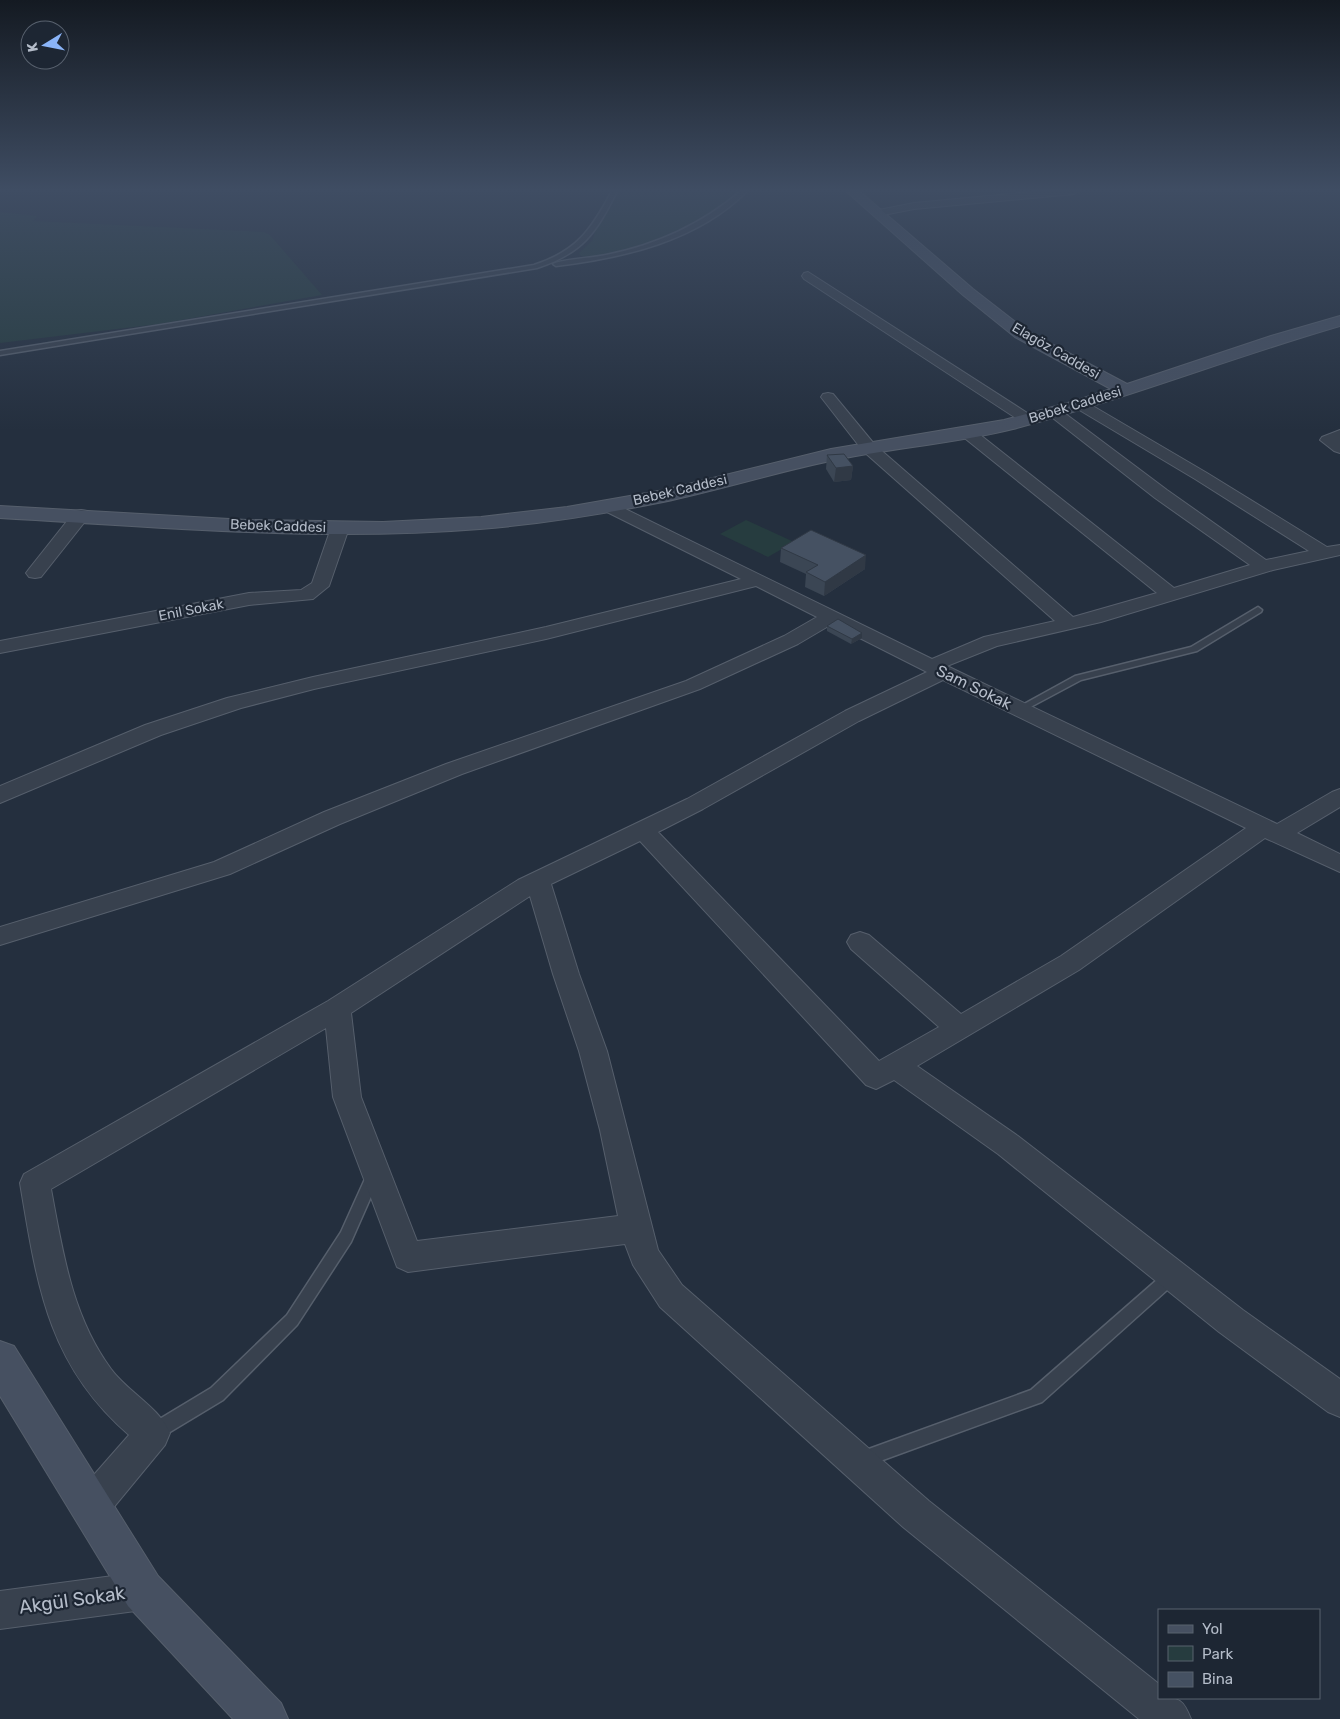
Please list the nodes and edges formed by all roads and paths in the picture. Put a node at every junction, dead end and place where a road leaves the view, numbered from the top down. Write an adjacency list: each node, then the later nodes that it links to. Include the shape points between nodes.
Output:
1 (517, 271): 5 (lane)
2 (944, 271): 8 (street, Elagöz Caddesi, via 1021,334)
3 (808, 276): 12 (street)
4 (1340, 321): 8 (street, Bebek Caddesi)
5 (112, 334): 6 (lane); 7 (lane)
6 (0, 346)
7 (0, 353)
8 (1125, 390): 10 (street, Bebek Caddesi)
9 (828, 397): 15 (street)
10 (1081, 405): 11 (street, Bebek Caddesi); 21 (street)
11 (1054, 412): 12 (street, Bebek Caddesi); 22 (street)
12 (1028, 419): 13 (street, Bebek Caddesi)
13 (968, 433): 15 (street, Bebek Caddesi); 25 (street)
14 (1340, 435): 16 (street, via 1328,440)
15 (869, 448): 17 (street, Bebek Caddesi); 28 (street)
16 (1340, 448)
17 (609, 506): 20 (street, Bebek Caddesi, via 472,524); 24 (street, Sam Sokak)
18 (0, 512): 19 (street, Bebek Caddesi)
19 (81, 515): 20 (street, Bebek Caddesi, via 195,524); 23 (street)
20 (340, 528): 29 (street, Enil Sokak, via 320,586 313,593 249,598)
21 (1332, 552): 22 (street)
22 (1264, 567): 25 (street)
23 (35, 573)
24 (759, 580): 27 (street, Sam Sokak); 32 (street, via 546,633 234,703 137,736)
25 (1171, 595): 28 (street)
26 (1258, 610): 31 (lane, via 1194,649 1078,678)
27 (832, 616): 30 (street, Sam Sokak); 38 (street, via 791,640 693,685 454,769 332,818 222,868)
28 (1070, 624): 30 (street, via 992,641 952,656)
29 (0, 647)
30 (938, 669): 31 (street, Sam Sokak); 34 (street)
31 (1020, 709): 35 (street, Sam Sokak)
32 (0, 795)
33 (1340, 797): 35 (street)
34 (643, 830): 37 (street); 42 (street, via 876,1077)
35 (1271, 831): 36 (street, Sam Sokak); 41 (street, via 1070,963)
36 (1340, 864)
37 (538, 881): 40 (street); 44 (street, via 599,1070)
38 (0, 936)
39 (860, 942): 41 (street)
40 (337, 1008): 43 (street, via 347,1097); 48 (street, via 35,1184 55,1291 66,1324 101,1383)
41 (959, 1028): 42 (street)
42 (895, 1066): 45 (street, via 1008,1145)
43 (375, 1171): 44 (street, via 408,1258); 48 (lane, via 346,1237 292,1320 217,1394)
44 (636, 1228): 49 (street, via 644,1255 672,1296)
45 (1173, 1275): 47 (street); 49 (lane, via 1036,1396)
46 (0, 1360): 50 (street)
47 (1340, 1400)
48 (153, 1433): 50 (street)
49 (857, 1461): 54 (street, via 916,1514)
50 (91, 1506): 51 (street)
51 (144, 1591): 52 (street, Akgül Sokak); 53 (street)
52 (0, 1610)
53 (265, 1719)
54 (1171, 1719)

